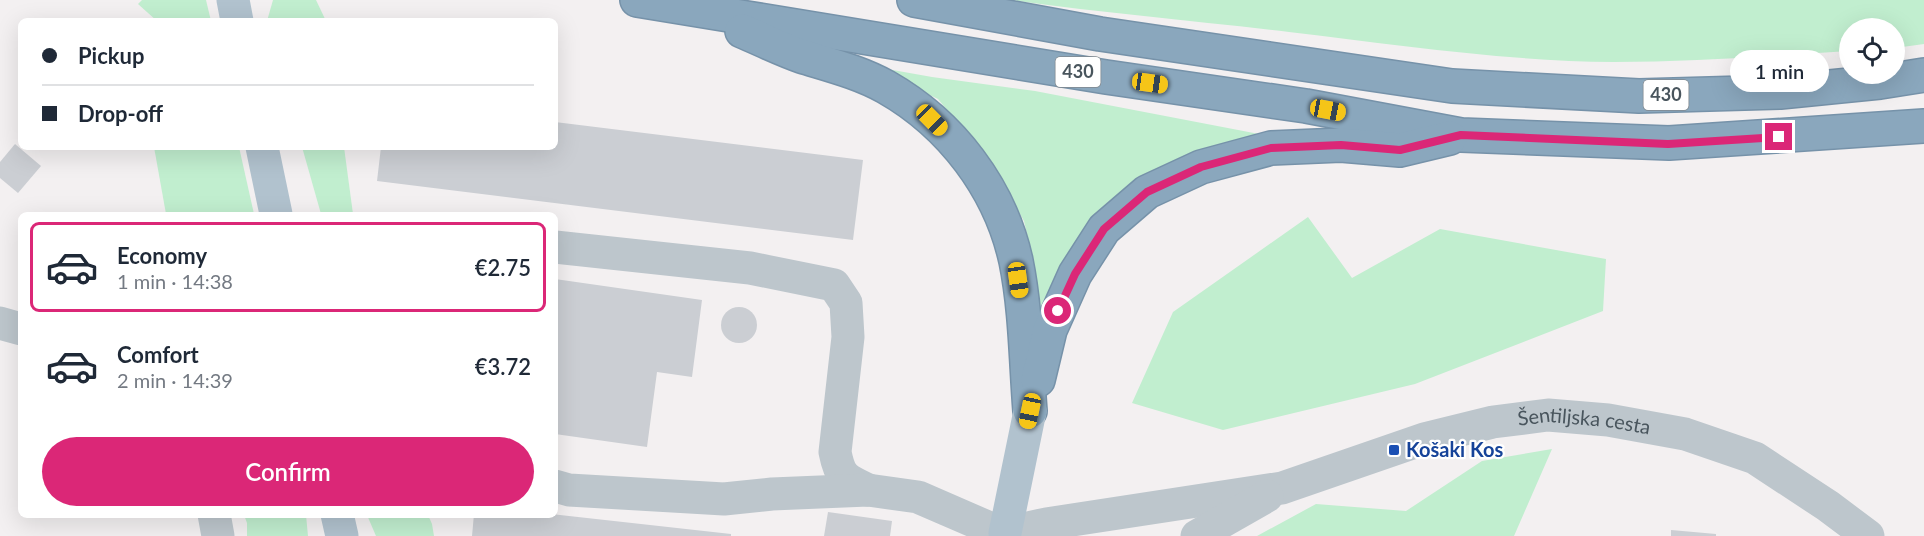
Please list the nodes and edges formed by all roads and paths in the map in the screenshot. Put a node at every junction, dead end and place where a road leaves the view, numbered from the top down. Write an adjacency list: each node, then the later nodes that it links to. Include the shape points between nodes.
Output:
1 (233, 0): 5 (main road)
2 (637, 0): 4 (highway, 430)
3 (914, 0): 10 (highway, 430, via 1100,34 1452,86 1639,96 1780,92)
4 (696, 10): 12 (highway, 430, via 1306,106); 18 (highway, via 799,55 884,86 921,108 956,143 982,177 1002,216 1016,261)
5 (236, 18)
6 (1924, 68): 7 (highway)
7 (1905, 74)
8 (1924, 75): 9 (highway, 430)
9 (1905, 78)
10 (1860, 84)
11 (1924, 126): 12 (highway, 430, via 1668,144)
12 (1461, 135): 18 (highway, via 1400,150 1341,145 1271,148 1201,167 1147,192 1104,229 1075,274 1050,330)
13 (263, 150): 14 (main road)
14 (276, 212)
15 (558, 247): 21 (street, via 750,268 834,285 846,303 848,337 835,452 838,471)
16 (0, 323): 17 (street)
17 (18, 327)
18 (1030, 411): 24 (main road)
19 (558, 487): 21 (street, via 724,499)
20 (1282, 488): 24 (street, Šentiljska cesta, via 1046,524); 27 (street, Šentiljska cesta); 28 (street, Šentiljska cesta, via 1424,439 1493,422 1548,415 1608,420 1686,434 1755,458)
21 (868, 490): 24 (street, via 918,497)
22 (215, 518): 25 (street)
23 (338, 518): 26 (main road)
24 (1005, 535)
25 (218, 536)
26 (342, 536)
27 (1197, 536)
28 (1868, 536)

